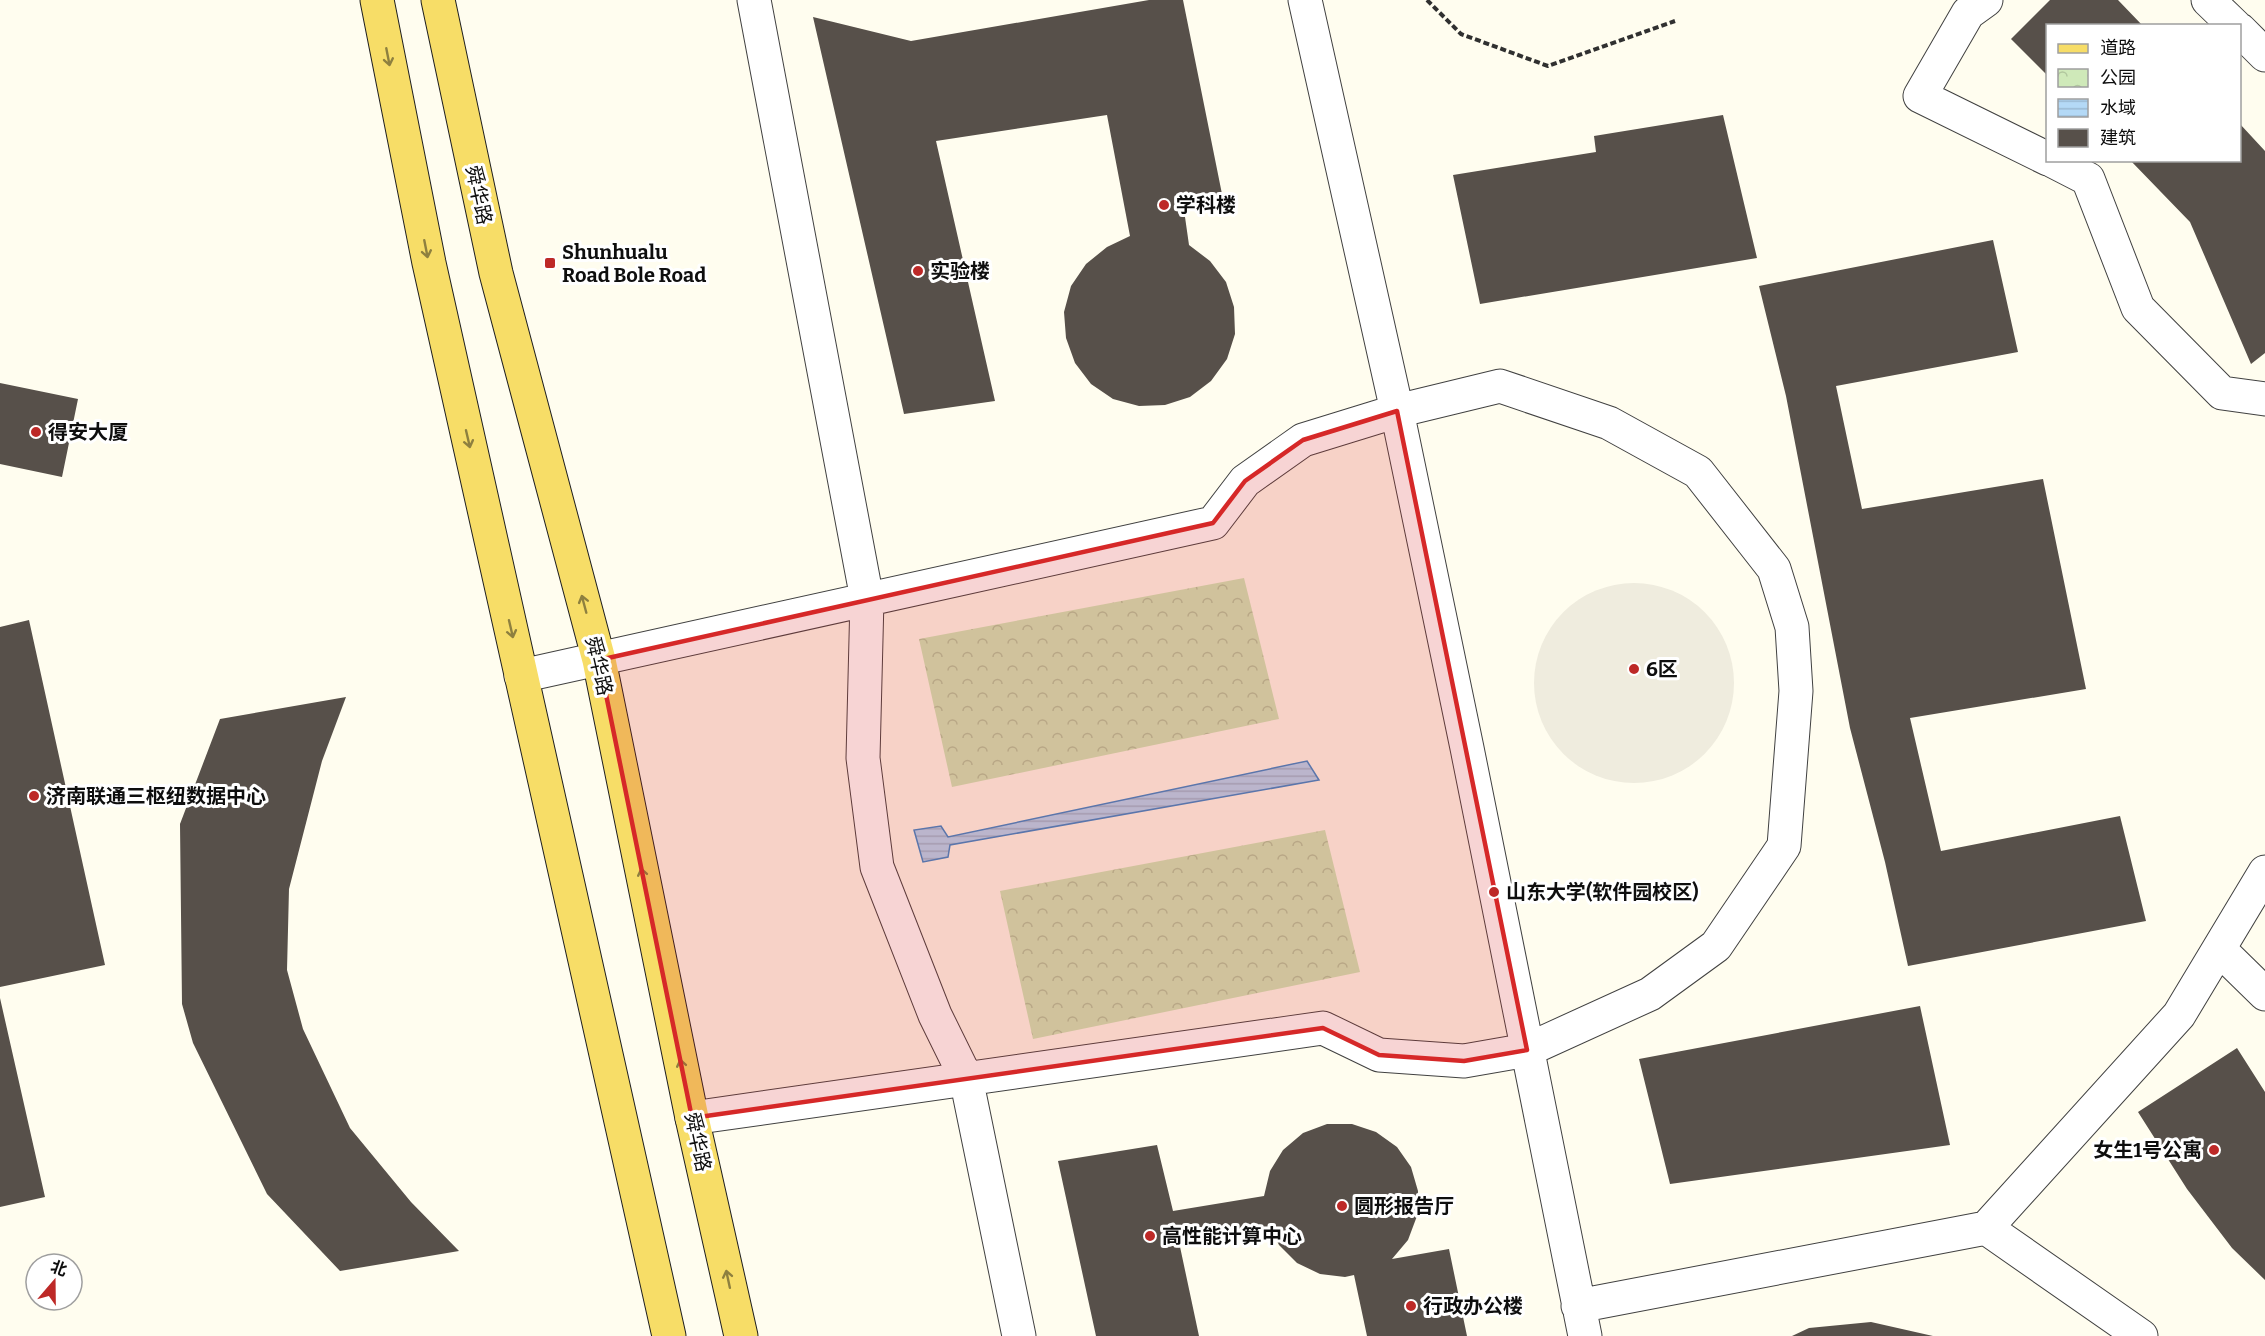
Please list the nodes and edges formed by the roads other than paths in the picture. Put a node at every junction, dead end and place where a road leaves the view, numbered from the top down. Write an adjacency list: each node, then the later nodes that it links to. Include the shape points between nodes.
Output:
1 (377, 0): 16 (main road, one-way to 16, via 429,262)
2 (438, 0): 15 (main road, 舜华路, one-way to 2, via 496,273)
3 (754, 0): 14 (street)
4 (1305, 0): 13 (street)
5 (1986, 0): 10 (street, via 1968,13 1920,96)
6 (2208, 0): 7 (street)
7 (2233, 24)
8 (2241, 31): 9 (street)
9 (2265, 55)
10 (2046, 159)
11 (2053, 162): 12 (street, via 2088,178 2138,308 2222,393)
12 (2265, 399)
13 (1397, 411): 14 (street, via 1303,441 1245,481 1213,523); 20 (street); 20 (street, via 1500,386 1609,423 1698,472 1774,569 1792,627 1796,691 1784,846 1716,946 1650,994)
14 (867, 599): 15 (street); 21 (street, via 863,759 878,867 935,1015)
15 (599, 660): 16 (street); 22 (main road, 舜华路, one-way to 15)
16 (521, 676): 25 (main road)
17 (2265, 872): 18 (street)
18 (2219, 949): 19 (street); 23 (street, via 2179,1015)
19 (2265, 994)
20 (1527, 1050): 21 (street, via 1464,1061 1379,1055 1323,1028); 24 (street)
21 (966, 1078): 22 (street); 27 (street)
22 (692, 1118): 26 (main road, 舜华路, one-way to 22)
23 (1986, 1228): 24 (street); 28 (street)
24 (1581, 1321)
25 (669, 1336)
26 (741, 1336)
27 (1019, 1336)
28 (2141, 1336)

